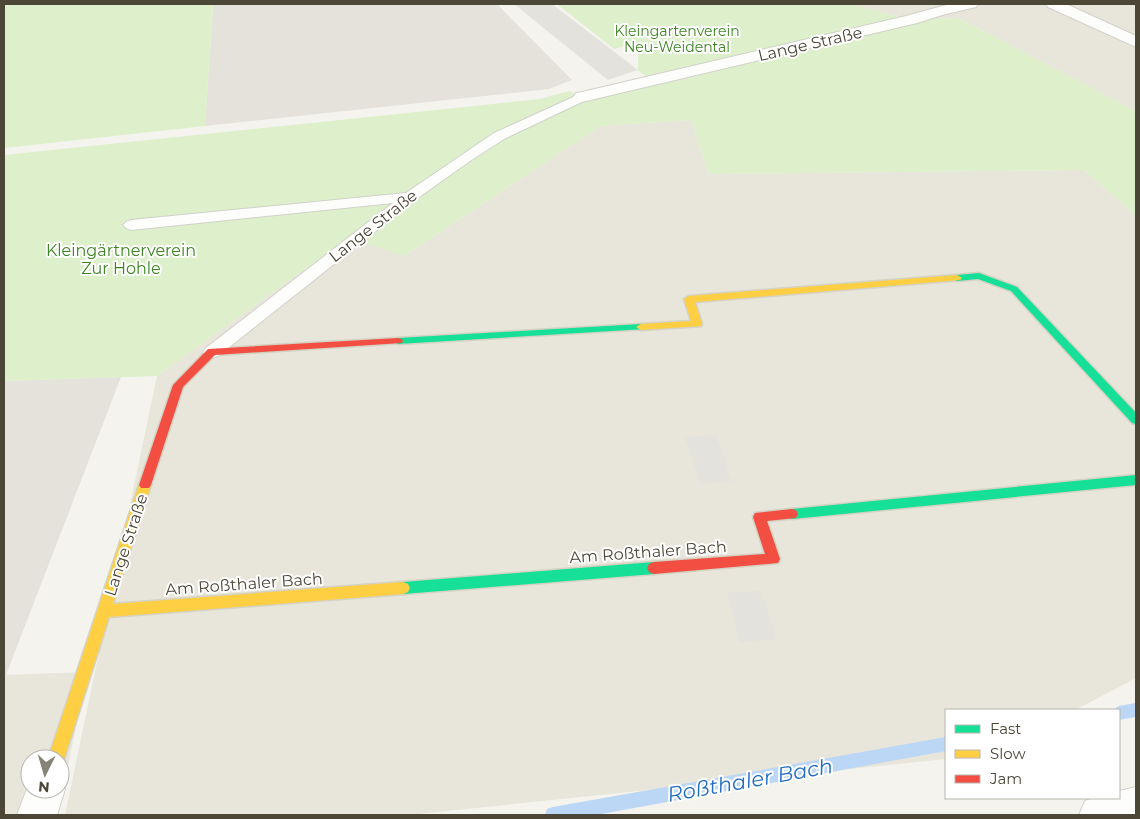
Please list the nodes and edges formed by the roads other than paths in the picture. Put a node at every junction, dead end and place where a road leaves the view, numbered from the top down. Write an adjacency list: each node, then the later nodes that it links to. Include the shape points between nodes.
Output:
1 (970, 4): 4 (street, Lange Straße)
2 (1054, 4): 3 (street)
3 (1136, 42)
4 (582, 97): 5 (lane, Lange Straße, via 500,136)
5 (410, 197): 6 (lane); 7 (lane, Lange Straße)
6 (131, 225)
7 (212, 352): 8 (street, via 697,324 689,299 979,276 1014,289); 10 (street, Lange Straße, via 178,385)
8 (1136, 420)
9 (1136, 480): 10 (street, Am Roßthaler Bach, via 759,517 773,559)
10 (105, 611): 11 (street, Lange Straße)
11 (59, 749)
12 (43, 799): 14 (street)
13 (1136, 806): 15 (street)
14 (37, 815)
15 (1099, 815)

